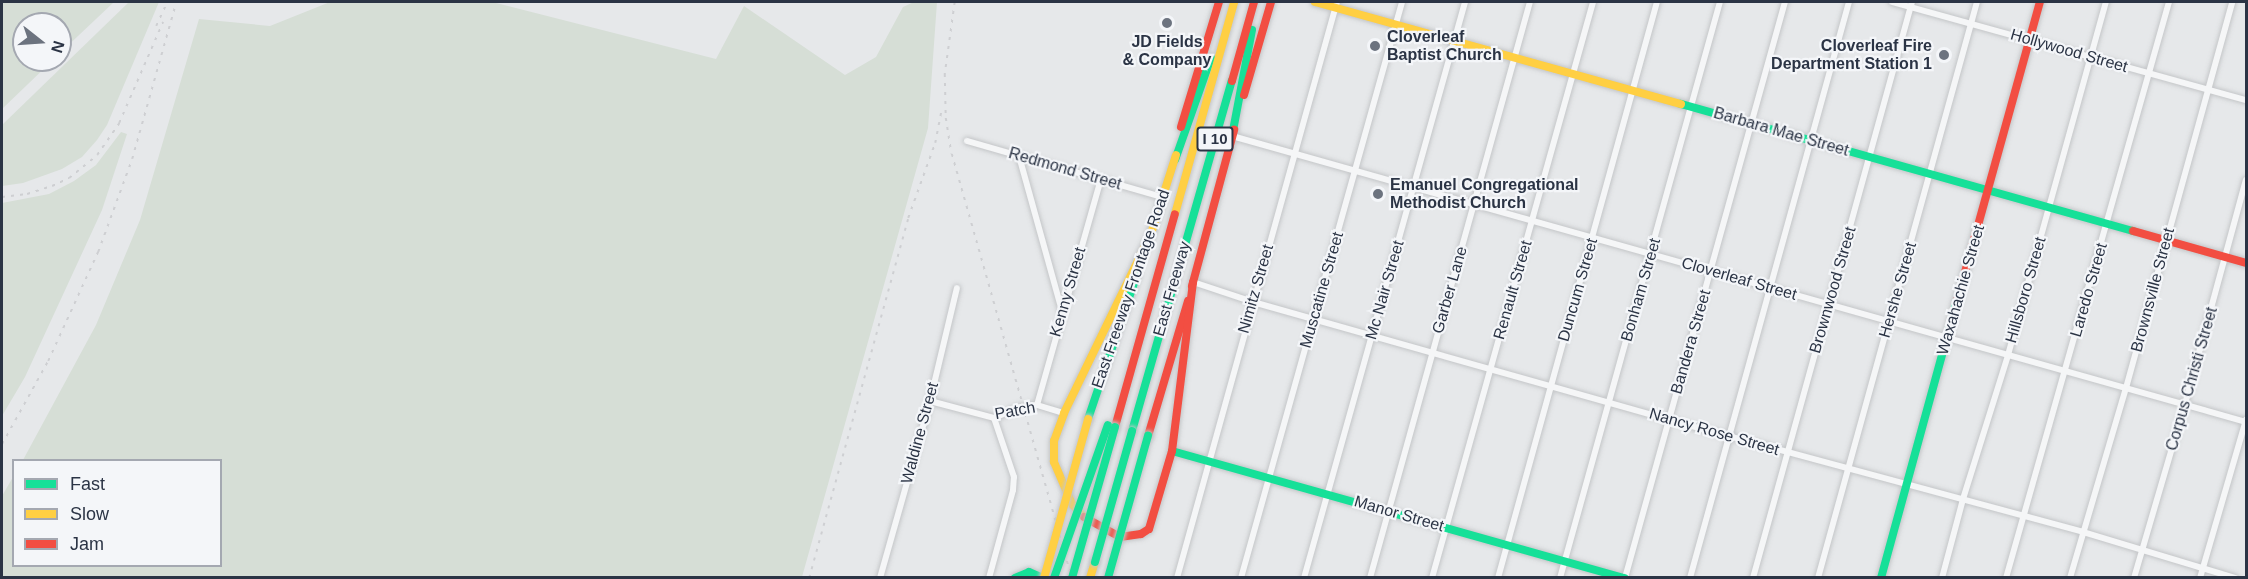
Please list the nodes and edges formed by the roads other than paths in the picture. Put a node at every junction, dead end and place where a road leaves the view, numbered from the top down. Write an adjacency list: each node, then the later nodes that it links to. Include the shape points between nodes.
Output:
1 (1219, 2): 41 (main road, East Freeway Frontage Road)
2 (1233, 2): 41 (main road); 84 (main road, East Freeway / I 10)
3 (1256, 2): 35 (main road); 109 (main road, East Freeway / I 10, bridge)
4 (1271, 2): 35 (main road)
5 (1315, 2): 20 (main road, Barbara Mae Street)
6 (1402, 2): 23 (street, Muscatine Street)
7 (1465, 2): 24 (street, Mc Nair Street)
8 (1530, 2): 27 (street, Garber Lane)
9 (1593, 2): 29 (street, Renault Street)
10 (1657, 2): 31 (street, Duncum Street)
11 (1720, 2): 33 (street, Bonham Street)
12 (1785, 2): 34 (street, Bandera Street)
13 (1849, 2): 37 (street)
14 (1893, 2): 21 (street, Hollywood Street)
15 (1977, 2): 22 (street, Hershe Street)
16 (2040, 2): 25 (main road, Waxahachie Street)
17 (2106, 2): 26 (street, Hillsboro Street)
18 (2169, 2): 28 (street, Laredo Street)
19 (2232, 2): 30 (street, Brownsville Street)
20 (1336, 4): 23 (main road, Barbara Mae Street); 38 (street, Nimitz Street)
21 (1911, 4): 22 (street, Hollywood Street); 40 (street, Brownwood Street)
22 (1970, 23): 25 (street, Hollywood Street); 43 (street, Hershe Street)
23 (1396, 24): 24 (main road, Barbara Mae Street); 42 (street, Muscatine Street)
24 (1454, 40): 27 (main road, Barbara Mae Street); 46 (street, Mc Nair Street)
25 (2029, 40): 26 (street, Hollywood Street); 47 (main road, Waxahachie Street)
26 (2089, 57): 28 (street, Hollywood Street); 50 (street, Hillsboro Street)
27 (1515, 58): 29 (main road, Barbara Mae Street); 49 (street, Garber Lane)
28 (2148, 73): 30 (street, Hollywood Street); 52 (street, Laredo Street)
29 (1574, 74): 31 (main road, Barbara Mae Street); 51 (street, Renault Street)
30 (2207, 90): 32 (street, Hollywood Street); 55 (street, Brownsville Street)
31 (1633, 91): 33 (main road, Barbara Mae Street); 54 (street, Duncum Street)
32 (2247, 100)
33 (1692, 107): 34 (main road, Barbara Mae Street); 56 (street, Bonham Street)
34 (1752, 124): 37 (main road, Barbara Mae Street); 59 (street, Bandera Street)
35 (1232, 136): 38 (street, Cloverleaf Street); 60 (main road)
36 (967, 141): 39 (street, Redmond Street)
37 (1812, 141): 40 (main road, Barbara Mae Street); 62 (street)
38 (1294, 154): 42 (street, Cloverleaf Street); 63 (street, Nimitz Street)
39 (1019, 156): 44 (street, Redmond Street); 65 (street)
40 (1870, 157): 43 (main road, Barbara Mae Street); 64 (street, Brownwood Street)
41 (1175, 160): 48 (main road, East Freeway Frontage Road)
42 (1355, 171): 46 (street, Cloverleaf Street); 66 (street, Muscatine Street)
43 (1930, 174): 47 (main road, Barbara Mae Street); 67 (street, Hershe Street)
44 (1101, 179): 48 (street, Redmond Street); 65 (street, Kenny Street)
45 (2247, 180): 57 (street, Corpus Christi Street)
46 (1413, 187): 49 (street, Cloverleaf Street); 68 (street, Mc Nair Street)
47 (1989, 190): 50 (main road, Barbara Mae Street); 69 (main road, Waxahachie Street)
48 (1162, 197): 53 (main road, East Freeway Frontage Road)
49 (1474, 204): 51 (street, Cloverleaf Street); 70 (street, Garber Lane)
50 (2049, 207): 52 (main road, Barbara Mae Street); 71 (street, Hillsboro Street)
51 (1532, 221): 54 (street, Cloverleaf Street); 72 (street, Renault Street)
52 (2108, 224): 55 (main road, Barbara Mae Street); 73 (street, Laredo Street)
53 (1150, 236): 80 (main road); 106 (main road, East Freeway Frontage Road, bridge, via 1102,369)
54 (1592, 238): 56 (street, Cloverleaf Street); 74 (street, Duncum Street)
55 (2167, 240): 57 (main road, Barbara Mae Street); 75 (street, Brownsville Street)
56 (1651, 254): 59 (street, Cloverleaf Street); 77 (street, Bonham Street)
57 (2226, 257): 58 (main road, Barbara Mae Street); 78 (street, Corpus Christi Street)
58 (2247, 263)
59 (1711, 271): 62 (street, Cloverleaf Street); 82 (street, Bandera Street)
60 (1193, 282): 63 (street, Nancy Rose Street); 86 (main road); 110 (main road, bridge)
61 (957, 288): 76 (street, Waldine Street)
62 (1770, 288): 64 (street, Cloverleaf Street); 85 (street)
63 (1253, 302): 66 (street, Nancy Rose Street); 88 (street, Nimitz Street)
64 (1829, 305): 67 (street, Cloverleaf Street); 87 (street, Brownwood Street)
65 (1062, 311): 79 (street, Kenny Street)
66 (1313, 320): 68 (street, Nancy Rose Street); 90 (street, Muscatine Street)
67 (1889, 321): 69 (street, Cloverleaf Street); 89 (street, Hershe Street)
68 (1372, 335): 70 (street, Nancy Rose Street); 92 (street, Mc Nair Street)
69 (1948, 338): 71 (street, Cloverleaf Street); 91 (main road, Waxahachie Street)
70 (1433, 352): 72 (street, Nancy Rose Street); 94 (street, Garber Lane)
71 (2008, 355): 73 (street, Cloverleaf Street); 93 (street, Hillsboro Street)
72 (1491, 368): 74 (street, Nancy Rose Street); 96 (street, Renault Street)
73 (2065, 371): 75 (street, Cloverleaf Street); 95 (street, Laredo Street)
74 (1551, 385): 77 (street, Nancy Rose Street); 98 (street, Duncum Street)
75 (2126, 388): 78 (street, Cloverleaf Street); 97 (street, Brownsville Street)
76 (930, 401): 81 (street, Patch); 103 (street, Waldine Street)
77 (1609, 402): 82 (street, Nancy Rose Street); 100 (street, Bonham Street)
78 (2185, 404): 83 (street, Cloverleaf Street); 99 (street, Corpus Christi Street)
79 (1037, 405): 80 (street, Patch); 81 (street, Patch)
80 (1064, 413): 86 (main road, via 1053,451 1062,484 1080,514 1120,537 1149,529)
81 (994, 418): 104 (street, via 1014,477)
82 (1669, 420): 85 (street, Nancy Rose Street); 102 (street, Bandera Street)
83 (2246, 421): 101 (street)
84 (1112, 426): 107 (main road, bridge); 108 (main road, East Freeway / I 10, bridge)
85 (1730, 435): 87 (street, Nancy Rose Street); 118 (street)
86 (1173, 451): 88 (main road, Manor Street)
87 (1788, 452): 89 (street, Nancy Rose Street); 119 (street, Brownwood Street)
88 (1208, 461): 90 (main road, Manor Street); 111 (street, Nimitz Street)
89 (1848, 468): 91 (street, Nancy Rose Street); 120 (street, Hershe Street)
90 (1269, 478): 92 (main road, Manor Street); 112 (street, Muscatine Street)
91 (1907, 486): 93 (street, Nancy Rose Street); 121 (main road, Waxahachie Street)
92 (1328, 494): 94 (main road, Manor Street); 113 (street, Mc Nair Street)
93 (1963, 500): 95 (street, Nancy Rose Street); 122 (street, Hillsboro Street)
94 (1388, 511): 96 (main road, Manor Street); 114 (street, Garber Lane)
95 (2022, 516): 97 (street, Nancy Rose Street); 123 (street, Laredo Street)
96 (1446, 527): 98 (main road, Manor Street); 115 (street, Renault Street)
97 (2083, 532): 99 (street, Nancy Rose Street); 124 (street, Brownsville Street)
98 (1507, 544): 100 (main road, Manor Street); 116 (street, Duncum Street)
99 (2141, 551): 101 (street, Nancy Rose Street); 125 (street, Corpus Christi Street)
100 (1565, 561): 102 (main road, Manor Street); 117 (street, Bonham Street)
101 (2203, 567): 126 (street); 127 (street, Nancy Rose Street)
102 (1625, 577)
103 (880, 578)
104 (989, 578)
105 (1015, 578): 106 (main road, via 1029,572)
106 (1044, 578)
107 (1053, 578)
108 (1072, 578)
109 (1091, 578)
110 (1108, 578)
111 (1176, 578)
112 (1241, 578)
113 (1304, 578)
114 (1370, 578)
115 (1432, 578)
116 (1497, 578)
117 (1560, 578)
118 (1690, 578)
119 (1753, 578)
120 (1818, 578)
121 (1881, 578)
122 (1942, 578)
123 (2006, 578)
124 (2070, 578)
125 (2134, 578)
126 (2200, 578)
127 (2235, 578)

